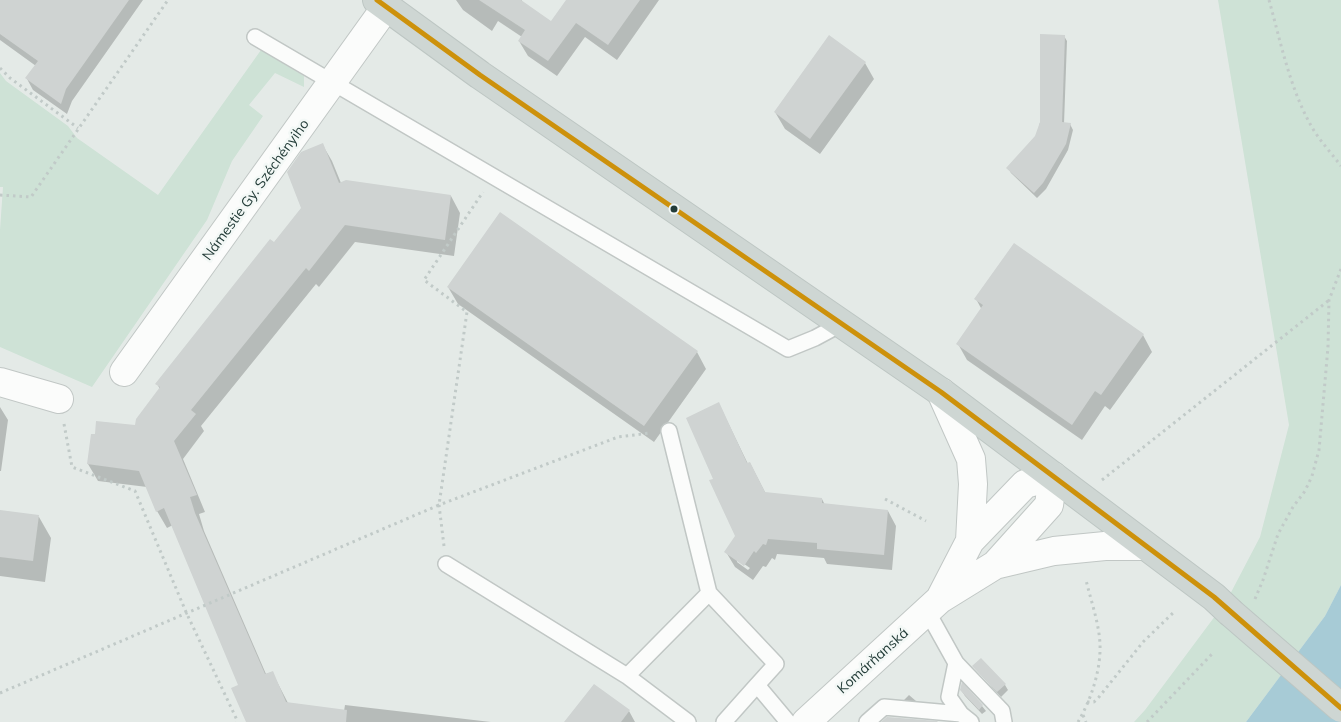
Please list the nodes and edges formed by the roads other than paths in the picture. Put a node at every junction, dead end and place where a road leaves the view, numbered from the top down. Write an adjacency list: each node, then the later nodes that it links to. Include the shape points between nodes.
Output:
1 (381, 3): 3 (street, Námestie Gy. Széchényiho); 4 (main road)
2 (255, 37): 3 (lane)
3 (332, 83): 4 (lane, via 788,348); 5 (street, Námestie Gy. Széchényiho)
4 (841, 324): 7 (main road)
5 (124, 372)
6 (0, 382): 8 (street)
7 (941, 392): 10 (main road); 11 (street, via 971,459)
8 (59, 399)
9 (669, 431): 15 (lane)
10 (1053, 476): 11 (street, via 1025,484); 12 (main road); 14 (street, via 1048,505)
11 (970, 541): 16 (street)
12 (1145, 546): 14 (street, via 1054,551); 20 (main road, bridge, via 1214,597)
13 (446, 564): 18 (lane)
14 (995, 565): 16 (street)
15 (709, 593): 18 (lane); 19 (lane, via 776,664)
16 (934, 605): 17 (lane); 25 (street, Komárňanská)
17 (956, 663): 21 (lane, via 949,697); 27 (lane, via 1002,711)
18 (627, 676): 22 (lane)
19 (757, 686): 23 (lane); 24 (lane)
20 (1341, 708)
21 (961, 719): 26 (lane, via 884,707)
22 (688, 722)
23 (724, 722)
24 (788, 722)
25 (806, 722)
26 (867, 722)
27 (1004, 722)

